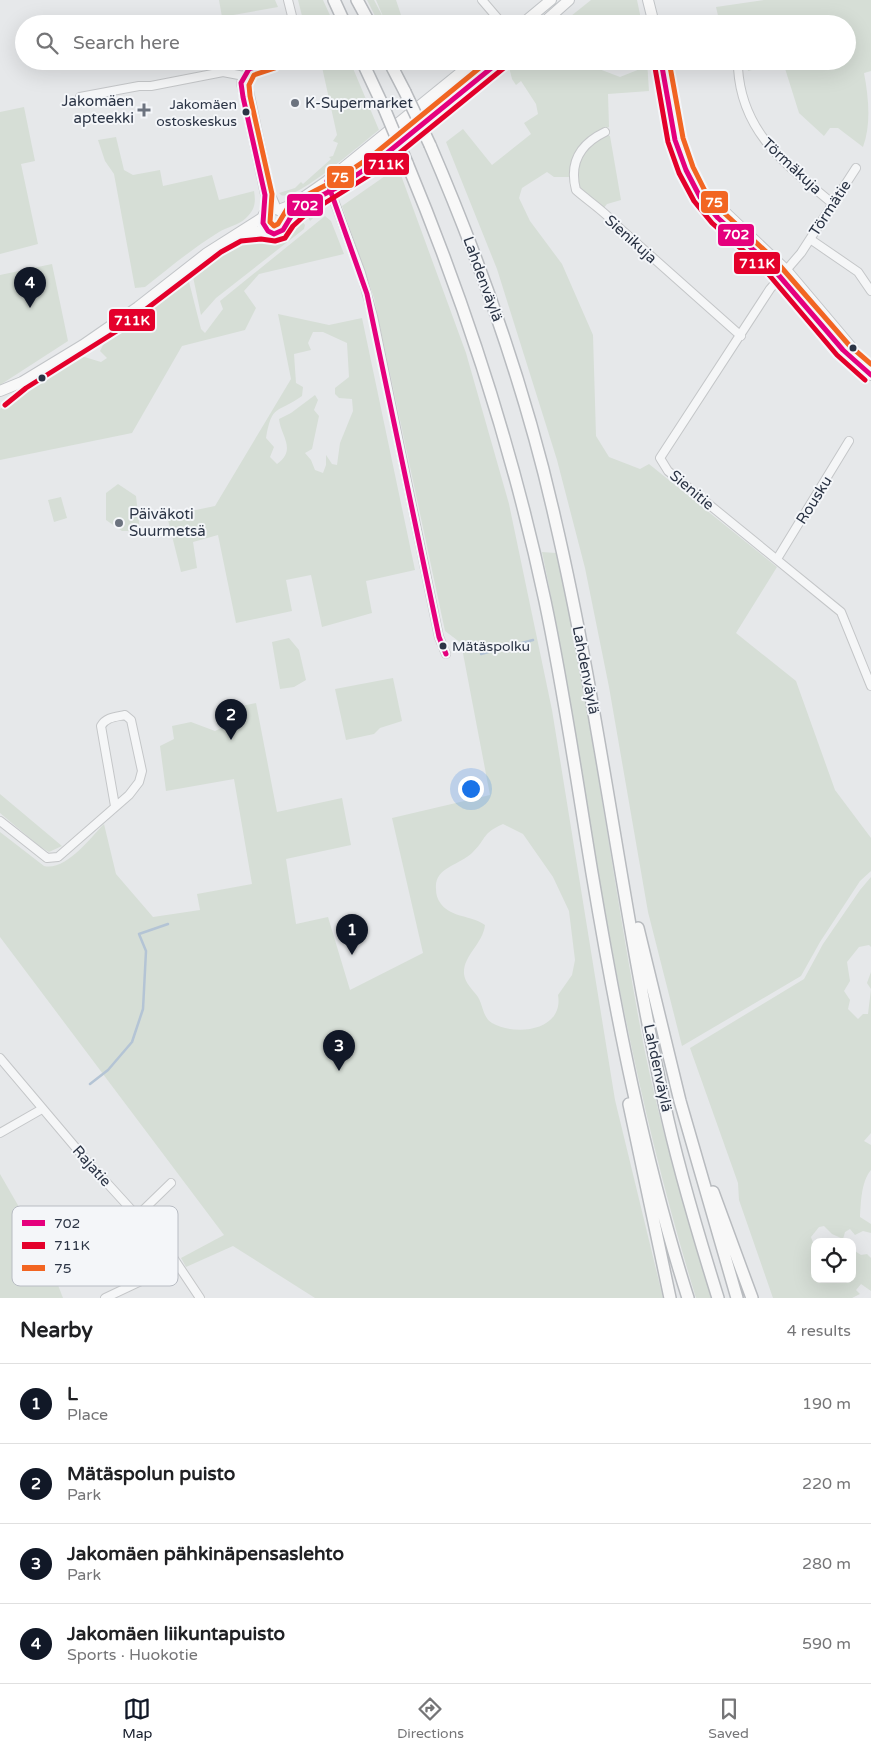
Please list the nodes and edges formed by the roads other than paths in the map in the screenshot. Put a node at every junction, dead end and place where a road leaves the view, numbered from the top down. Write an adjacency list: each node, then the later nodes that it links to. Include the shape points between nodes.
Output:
1 (288, 0): 9 (street)
2 (334, 0): 10 (highway)
3 (357, 0): 11 (highway)
4 (482, 0): 12 (street)
5 (551, 0): 13 (main road)
6 (569, 0): 14 (main road)
7 (648, 0): 15 (main road)
8 (655, 0): 16 (main road)
9 (292, 15)
10 (341, 15)
11 (365, 15)
12 (495, 15)
13 (533, 15)
14 (552, 15)
15 (652, 15)
16 (659, 15)
17 (250, 70): 24 (street)
18 (366, 70): 50 (highway, Lahdenväylä, bridge, via 435,231 508,445 562,688)
19 (394, 70): 49 (highway, Lahdenväylä, bridge, via 463,223 534,437 555,517 589,680)
20 (464, 70): 28 (main road)
21 (489, 70): 28 (main road, via 376,162)
22 (662, 70): 36 (main road, via 669,122 694,186 707,206)
23 (738, 70): 29 (street, Törmäkuja, via 748,114 762,139)
24 (244, 76): 25 (street, via 223,72); 30 (street, via 271,195); 31 (street, via 242,87 266,199)
25 (80, 97)
26 (605, 132): 38 (street, Sienikuja, via 581,148 573,167 576,190)
27 (856, 168): 29 (street, Törmätie)
28 (329, 186): 30 (main road); 32 (main road); 45 (street, via 371,309 439,637)
29 (833, 204): 35 (street, Törmätie)
30 (278, 209): 31 (main road); 32 (main road, via 285,214)
31 (264, 215): 33 (main road, via 263,226); 34 (main road)
32 (287, 221): 33 (main road, via 279,233)
33 (267, 231): 34 (main road)
34 (239, 234): 40 (main road, via 207,253 108,328)
35 (810, 239): 36 (street, Törmätie); 37 (street, via 858,272)
36 (784, 274): 38 (street, Sienitie, via 770,289); 39 (main road, via 852,348)
37 (871, 291)
38 (741, 336): 44 (street, Sienitie, via 660,458 668,471)
39 (871, 375)
40 (22, 382): 41 (main road); 42 (main road)
41 (0, 391)
42 (0, 398)
43 (849, 441): 44 (street, Rousku)
44 (777, 559): 46 (street, Sienitie, via 841,612)
45 (446, 654)
46 (870, 683)
47 (115, 806): 47 (street, via 134,790 142,771 131,720 125,715 104,721 100,732); 48 (street, via 58,857 47,858)
48 (0, 821)
49 (623, 879): 52 (highway); 64 (highway, Lahdenväylä, via 664,1104)
50 (622, 1036): 62 (highway, via 629,1105); 63 (highway, Lahdenväylä, via 638,1112)
51 (0, 1058): 53 (street, Rajatie)
52 (680, 1101): 65 (highway); 66 (highway)
53 (42, 1109): 54 (street); 56 (street, Rajatie)
54 (0, 1133)
55 (172, 1183): 57 (street)
56 (128, 1206)
57 (148, 1206)
58 (178, 1265): 61 (street, Rajatie)
59 (131, 1286): 60 (street)
60 (108, 1297)
61 (200, 1298)
62 (670, 1298)
63 (688, 1298)
64 (718, 1298)
65 (737, 1298)
66 (752, 1298)

